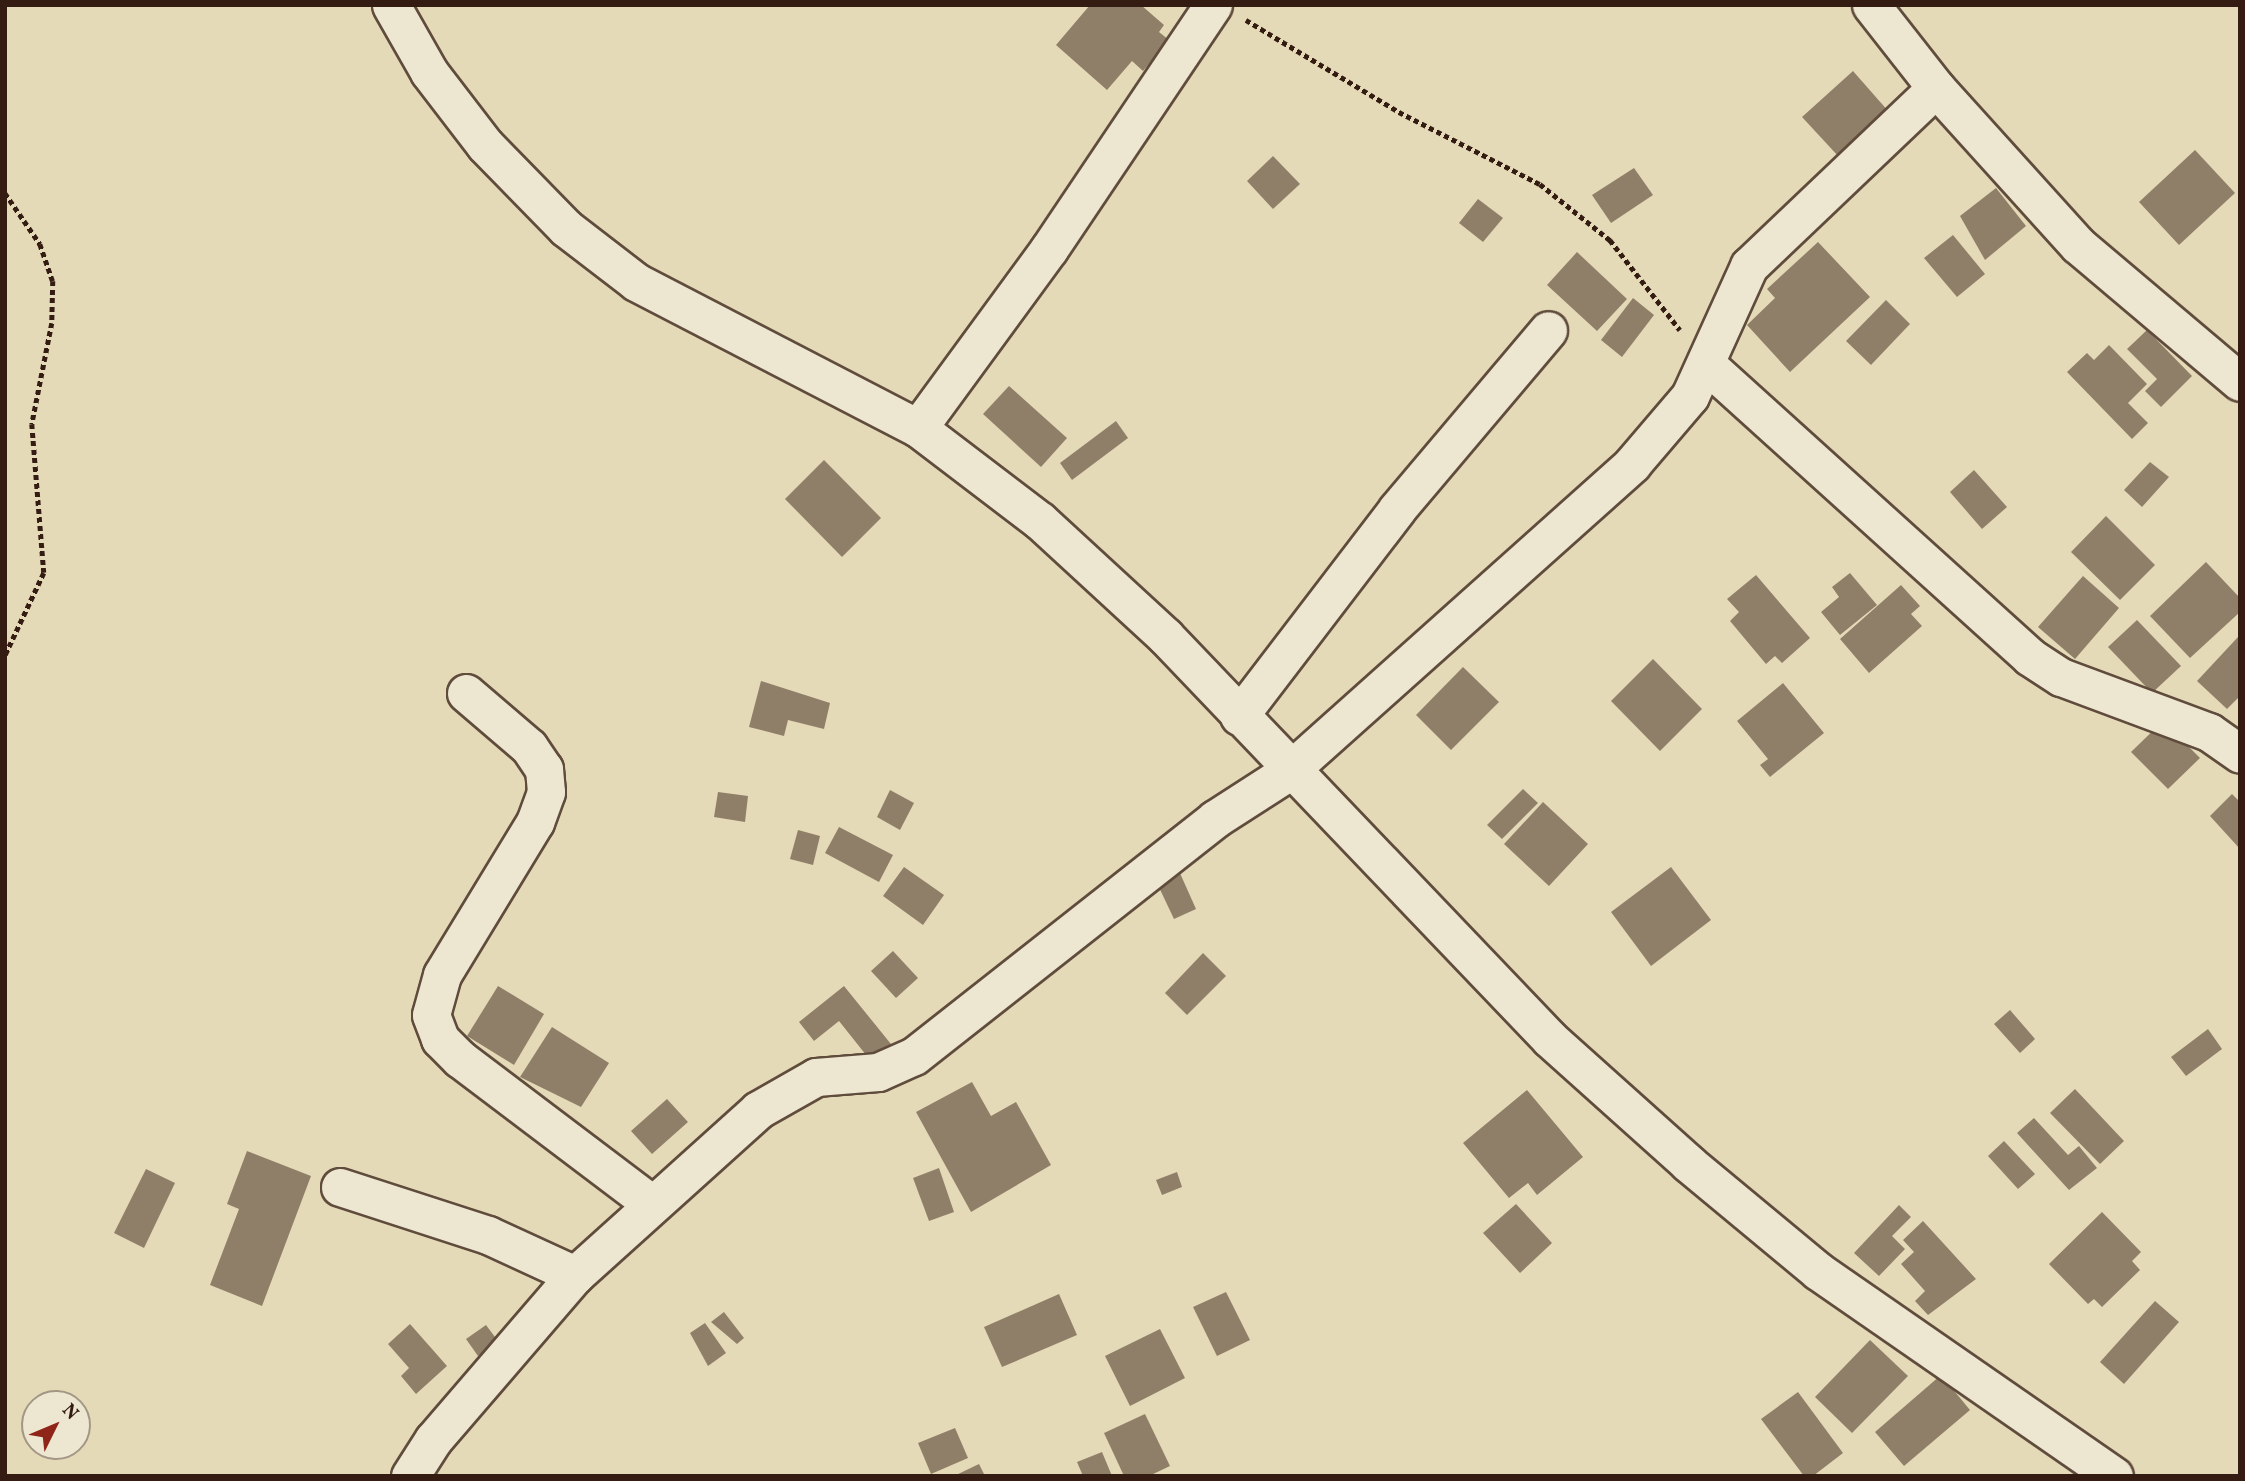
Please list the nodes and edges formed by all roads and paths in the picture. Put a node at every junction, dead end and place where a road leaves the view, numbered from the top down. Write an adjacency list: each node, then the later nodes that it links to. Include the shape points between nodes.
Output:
1 (391, 5): 9 (street, via 429,72 485,145 566,228 636,282)
2 (1871, 5): 4 (street)
3 (1223, 9): 7 (path, via 1399,112 1540,184 1610,240); 9 (street)
4 (1936, 88): 7 (street, via 1749,266); 8 (street, via 2078,245)
5 (5, 193): 10 (path, via 40,244 53,281 52,323 32,424 44,573)
6 (1548, 330): 12 (street, via 1397,509)
7 (1707, 365): 13 (street, via 2030,657 2062,677 2209,732); 14 (street, via 1690,396 1632,464)
8 (2240, 382)
9 (918, 428): 12 (street, via 1040,521)
10 (5, 656)
11 (466, 693): 16 (street, via 529,747 544,769 546,792 535,822 442,975 431,1015 440,1039 460,1059)
12 (1239, 716): 14 (street)
13 (2240, 754)
14 (1287, 772): 16 (street, via 1214,819 914,1056 878,1072 796,1084); 19 (street, via 1550,1039 1688,1163 1818,1271)
15 (340, 1188): 17 (street, via 488,1236)
16 (649, 1202): 17 (street)
17 (575, 1275): 18 (street, via 433,1440)
18 (410, 1476)
19 (2114, 1476)

